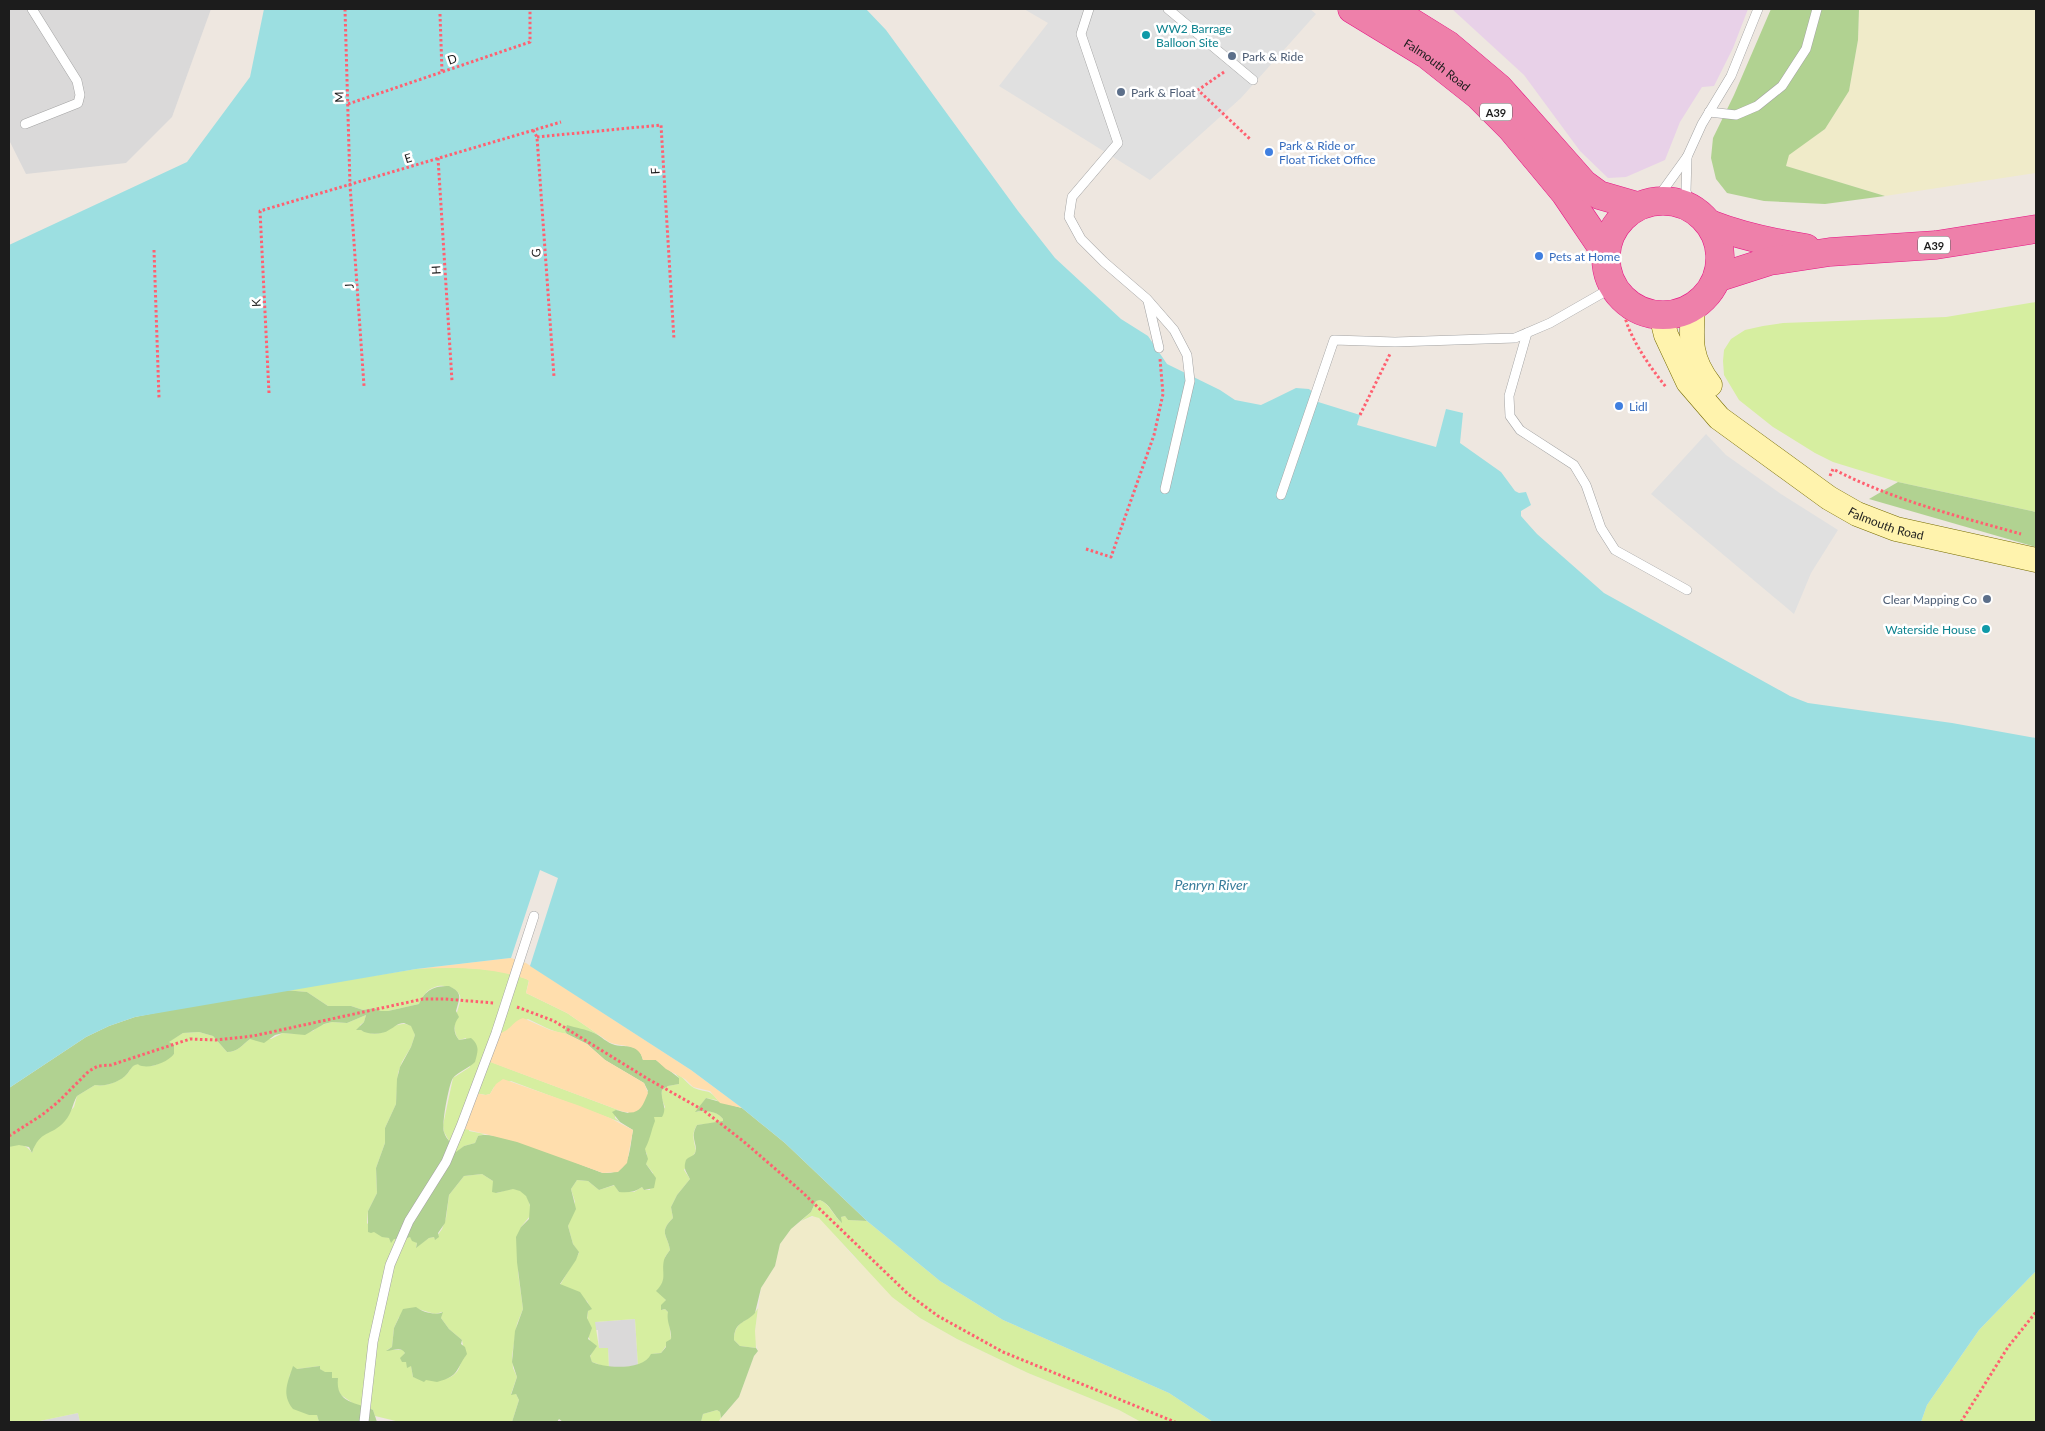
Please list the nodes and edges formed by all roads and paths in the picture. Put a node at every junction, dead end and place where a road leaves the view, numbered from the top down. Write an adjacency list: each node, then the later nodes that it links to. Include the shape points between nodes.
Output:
1 (32, 9): 17 (lane, via 78,81 80,95 78,103)
2 (345, 9): 14 (path, M)
3 (530, 9): 12 (path, D, via 530,42)
4 (1088, 9): 33 (lane, via 1081,34 1118,143 1072,197 1069,217 1081,239)
5 (1168, 9): 11 (lane)
6 (1352, 9): 29 (highway, Falmouth Road / A39, via 1426,54 1479,96 1511,128 1565,193)
7 (1390, 9): 24 (highway, Falmouth Road / A39, via 1448,45 1499,88 1584,184 1599,195)
8 (1758, 9): 15 (lane, via 1731,76)
9 (1817, 9): 15 (lane, via 1806,49 1782,86 1757,106 1736,116)
10 (440, 14): 12 (path)
11 (1234, 64): 13 (lane); 20 (path, via 1198,90)
12 (442, 72): 14 (path, D)
13 (1252, 80)
14 (348, 104): 23 (path, M)
15 (1709, 112): 21 (lane)
16 (561, 122): 18 (path, E)
17 (25, 124)
18 (533, 130): 19 (path, G); 22 (path, E)
19 (537, 137): 37 (path, F, via 661,125); 40 (path, G)
20 (1251, 140)
21 (1687, 157): 24 (lane); 26 (lane, via 1686,191)
22 (438, 158): 23 (path, E); 41 (path, H)
23 (350, 185): 25 (path, E); 42 (path, J)
24 (1647, 203): 26 (highway, Falmouth Road, via 1674,201); 29 (highway, Falmouth Road, via 1621,217 1610,233)
25 (260, 212): 43 (path, K)
26 (1700, 215): 30 (highway, A39, via 1734,233); 31 (highway, via 1718,241 1721,259)
27 (2036, 228): 30 (highway, A39, via 1936,245)
28 (154, 250): 44 (path)
29 (1605, 252): 32 (highway, Falmouth Road, via 1606,270)
30 (1830, 252): 31 (highway, A39, via 1770,261)
31 (1717, 278): 34 (highway)
32 (1613, 288): 35 (highway, Falmouth Road, via 1623,300 1641,311); 36 (lane)
33 (1147, 299): 39 (lane); 48 (lane, via 1174,330 1187,355 1190,381)
34 (1693, 307): 35 (highway); 46 (main road, Falmouth Road, via 1691,337 1694,358 1703,376)
35 (1661, 316): 46 (main road, Falmouth Road, via 1666,335 1688,382 1719,418)
36 (1526, 333): 38 (lane, via 1515,338); 53 (lane, via 1509,396 1510,416 1520,430 1574,465 1586,485 1601,528 1615,550)
37 (674, 340)
38 (1396, 342): 45 (path); 49 (lane, via 1334,340)
39 (1159, 348): 51 (path, via 1163,394 1154,435 1112,557)
40 (554, 377)
41 (452, 381)
42 (364, 386)
43 (269, 393)
44 (159, 398)
45 (1360, 415)
46 (1756, 444): 52 (main road, Falmouth Road, via 1829,498 1865,517 1920,535)
47 (1833, 469): 50 (path, via 1895,497)
48 (1165, 489)
49 (1281, 495)
50 (2027, 535)
51 (1086, 549)
52 (2036, 560)
53 (1687, 590)
54 (534, 916): 55 (lane)
55 (505, 1005): 56 (path, via 424,999 253,1036 190,1039 173,1043 93,1068 42,1115); 58 (lane, via 450,1154 409,1221 390,1265 373,1342); 59 (path, via 554,1021 703,1110 801,1191 908,1294 938,1316 1003,1352)
56 (9, 1136)
57 (2036, 1312): 60 (path, via 2008,1347)
58 (364, 1422)
59 (1175, 1422)
60 (1961, 1422)

